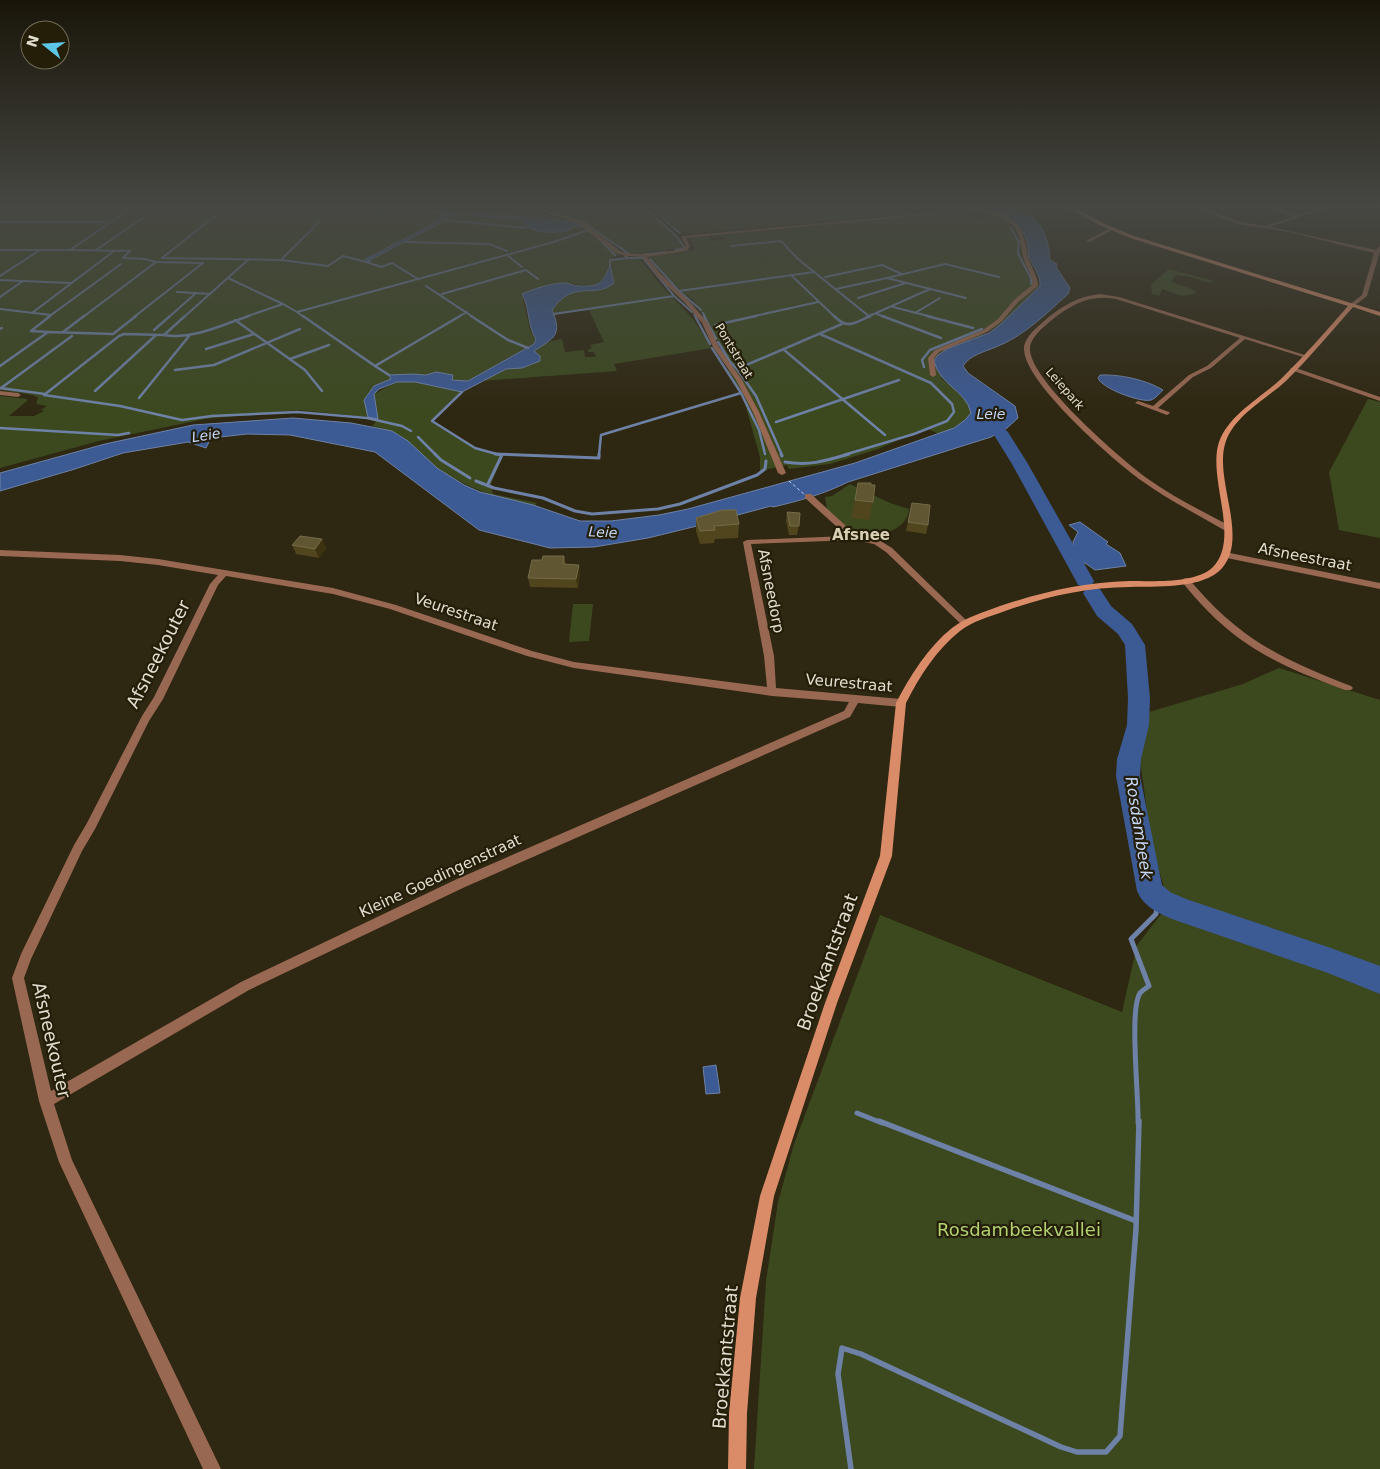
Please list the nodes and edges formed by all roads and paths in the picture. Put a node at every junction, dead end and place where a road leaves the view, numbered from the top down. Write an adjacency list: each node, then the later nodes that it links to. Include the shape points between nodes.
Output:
1 (660, 276): 17 (street, Pontstraat, via 705,323 744,388)
2 (1033, 276): 10 (street, via 1035,286 1000,320 980,334 938,351 931,358)
3 (1259, 276): 5 (street)
4 (1370, 276): 5 (street, via 1364,296)
5 (1352, 305): 6 (street); 8 (street)
6 (1380, 314)
7 (1243, 338): 8 (street, Leiepark); 15 (street); 19 (street, Leiepark, via 1117,298 1097,295 1074,301 1049,320 1032,337 1027,350 1041,380 1090,434 1145,479)
8 (1305, 356): 9 (street)
9 (1293, 369): 13 (street); 19 (street, via 1233,424 1222,441 1218,459)
10 (933, 375)
11 (0, 393): 12 (street)
12 (18, 395)
13 (1380, 399)
14 (1138, 403): 15 (street)
15 (1154, 408): 16 (street)
16 (1167, 413)
17 (782, 473)
18 (808, 496): 20 (street)
19 (1227, 528): 22 (street)
20 (854, 538): 26 (street, Afsneedorp, via 876,542 890,550); 28 (street, Afsneedorp, via 748,542 769,656)
21 (0, 553): 23 (street, Veurestraat, via 120,558)
22 (1224, 555): 24 (street, Broekkantstraat, via 1210,573); 25 (street, Afsneestraat)
23 (224, 573): 28 (street, Veurestraat, via 357,596 530,654 574,665); 31 (street, Afsneekouter, via 214,584 158,699 78,848 18,978)
24 (1186, 581): 26 (street, Broekkantstraat, via 1098,585 1069,590 1012,605); 27 (street, via 1227,625 1251,643 1287,663)
25 (1380, 586)
26 (965, 623): 30 (street, Broekkantstraat, via 952,633 913,681)
27 (1348, 688)
28 (772, 692): 29 (street, Veurestraat)
29 (855, 700): 30 (street, Veurestraat); 31 (street, Kleine Goedingenstraat, via 846,714 462,883 245,986)
30 (901, 703): 33 (street, Broekkantstraat, via 886,856 831,1003 766,1196 748,1293)
31 (46, 1101): 32 (street, Afsneekouter, via 66,1162)
32 (212, 1469)
33 (737, 1469)

